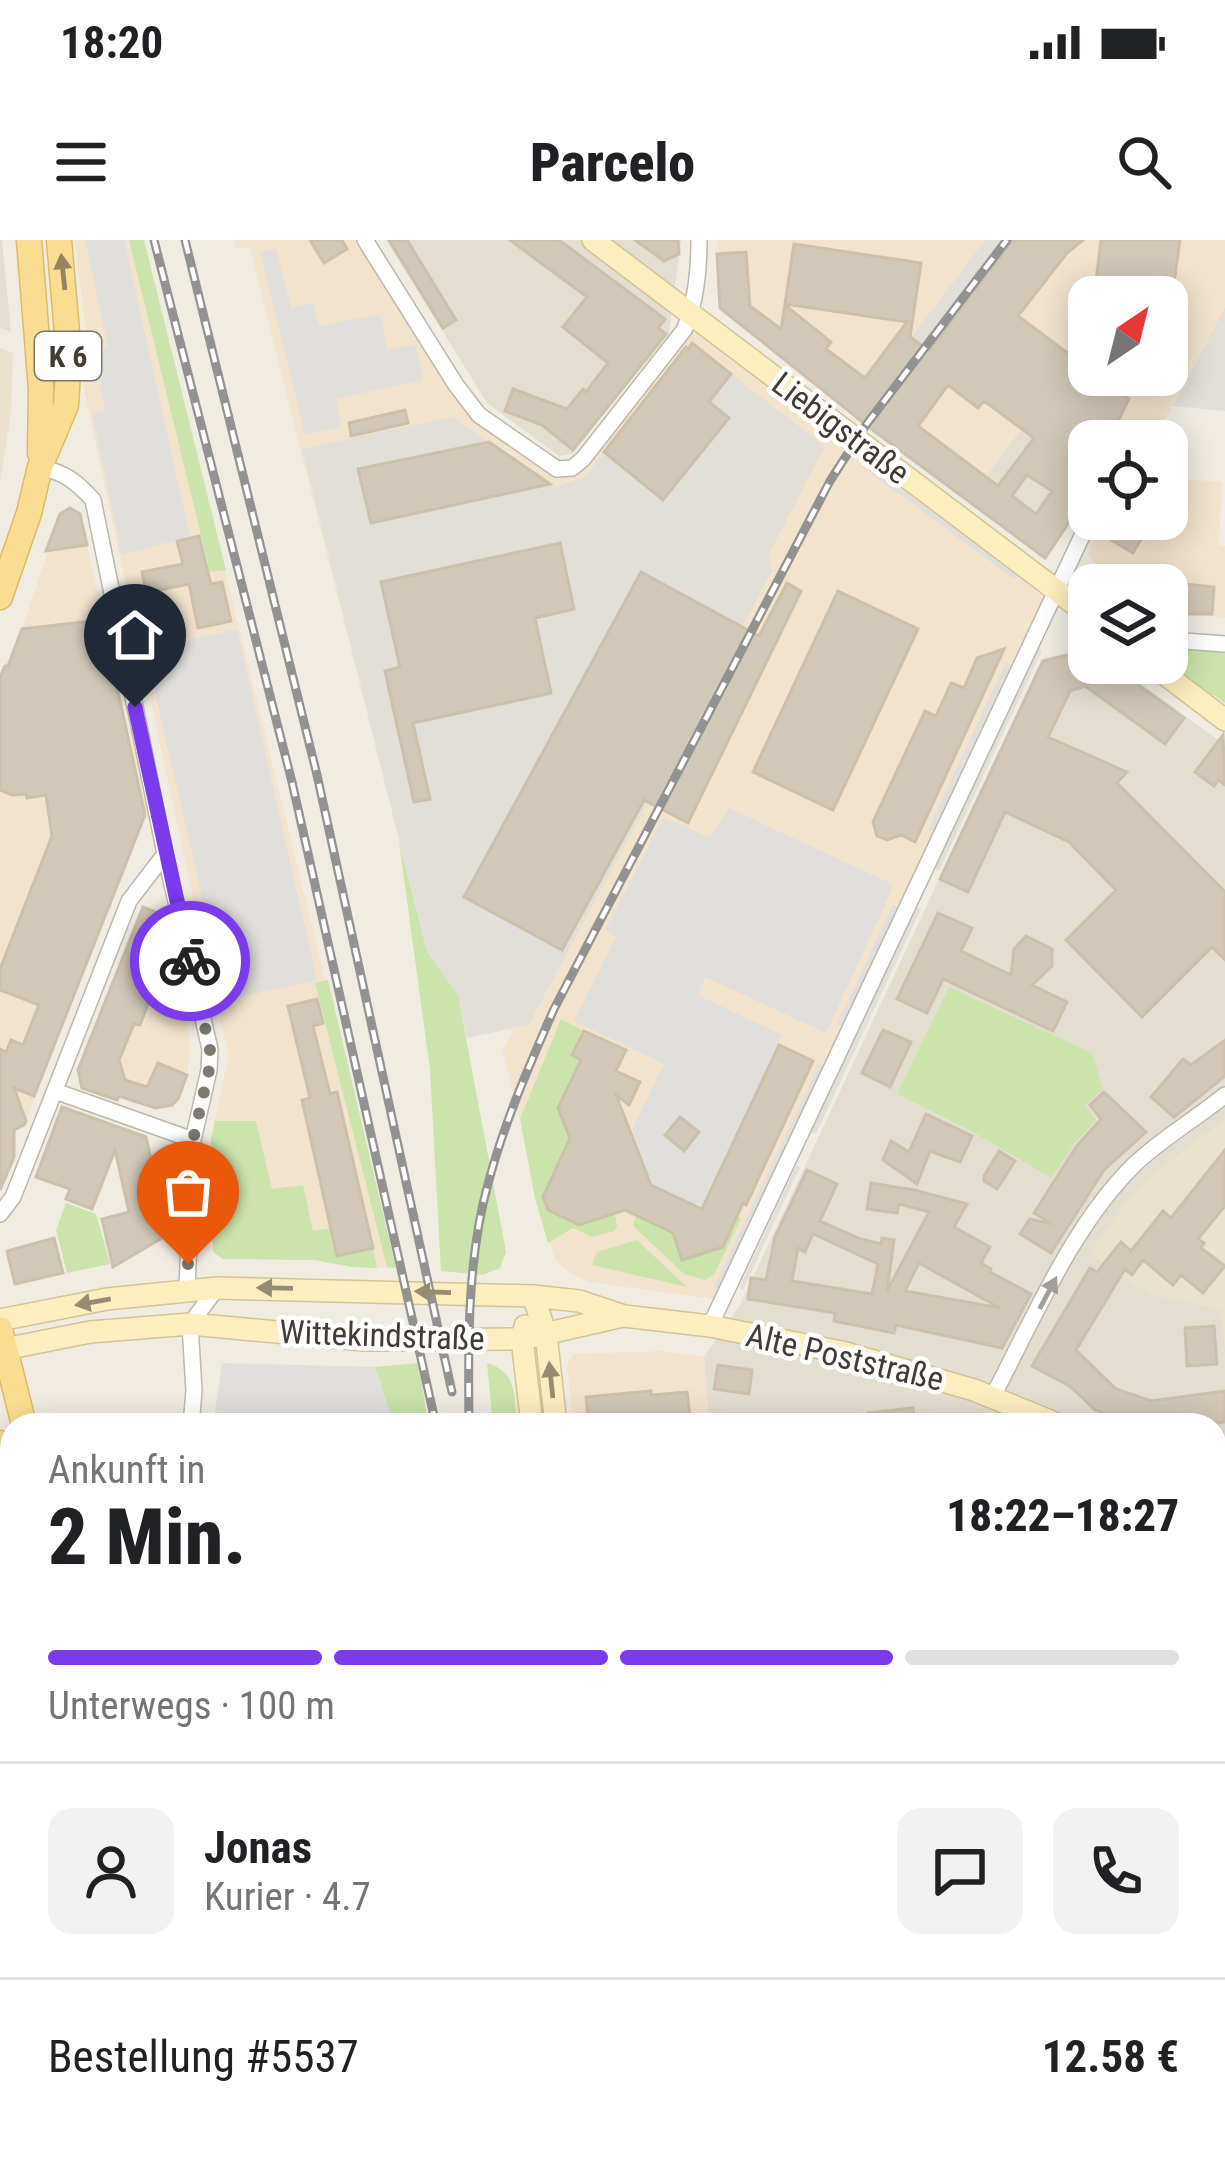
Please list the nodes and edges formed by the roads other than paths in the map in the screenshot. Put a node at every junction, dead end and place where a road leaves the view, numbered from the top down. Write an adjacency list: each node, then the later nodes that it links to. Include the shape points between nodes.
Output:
1 (28, 240): 7 (main road, K 6)
2 (59, 240): 7 (main road, K 6, one-way to 2, via 66,405)
3 (365, 240): 6 (street, via 479,415 557,469 583,459)
4 (593, 240): 6 (main road, Liebigstraße)
5 (699, 240): 6 (street)
6 (691, 313): 9 (main road, Liebigstraße)
7 (40, 467): 10 (main road, K 6); 16 (street, via 76,481 93,500)
8 (1080, 540): 9 (street)
9 (1056, 590): 11 (main road, Liebigstraße); 26 (street)
10 (0, 597)
11 (1068, 599)
12 (1188, 641): 13 (street)
13 (1225, 644)
14 (1183, 684): 15 (main road)
15 (1225, 720)
16 (165, 854): 17 (street, via 128,901); 19 (street, via 210,1049)
17 (55, 1090): 19 (street); 20 (street)
18 (1225, 1095): 30 (street, one-way to 18, via 1111,1190)
19 (193, 1140): 22 (street)
20 (0, 1214)
21 (217, 1288): 22 (main road, Wittekindstraße); 23 (main road, Wittekindstraße, one-way to 21); 25 (street)
22 (187, 1289): 28 (main road, Wittekindstraße, one-way to 28, via 106,1299)
23 (533, 1297): 24 (main road, Alte Poststraße); 27 (main road); 29 (main road)
24 (624, 1316): 26 (main road, Alte Poststraße); 27 (main road, Alte Poststraße)
25 (190, 1324): 28 (main road, Wittekindstraße); 29 (main road, Wittekindstraße, via 363,1340); 32 (street)
26 (710, 1326): 30 (main road, Alte Poststraße, via 846,1352)
27 (546, 1334): 29 (main road, Wittekindstraße); 34 (main road, one-way to 27)
28 (1, 1338): 31 (main road)
29 (523, 1339): 33 (main road)
30 (993, 1396): 35 (main road, Alte Poststraße)
31 (21, 1413)
32 (192, 1413)
33 (531, 1413)
34 (555, 1413)
35 (1032, 1413)

